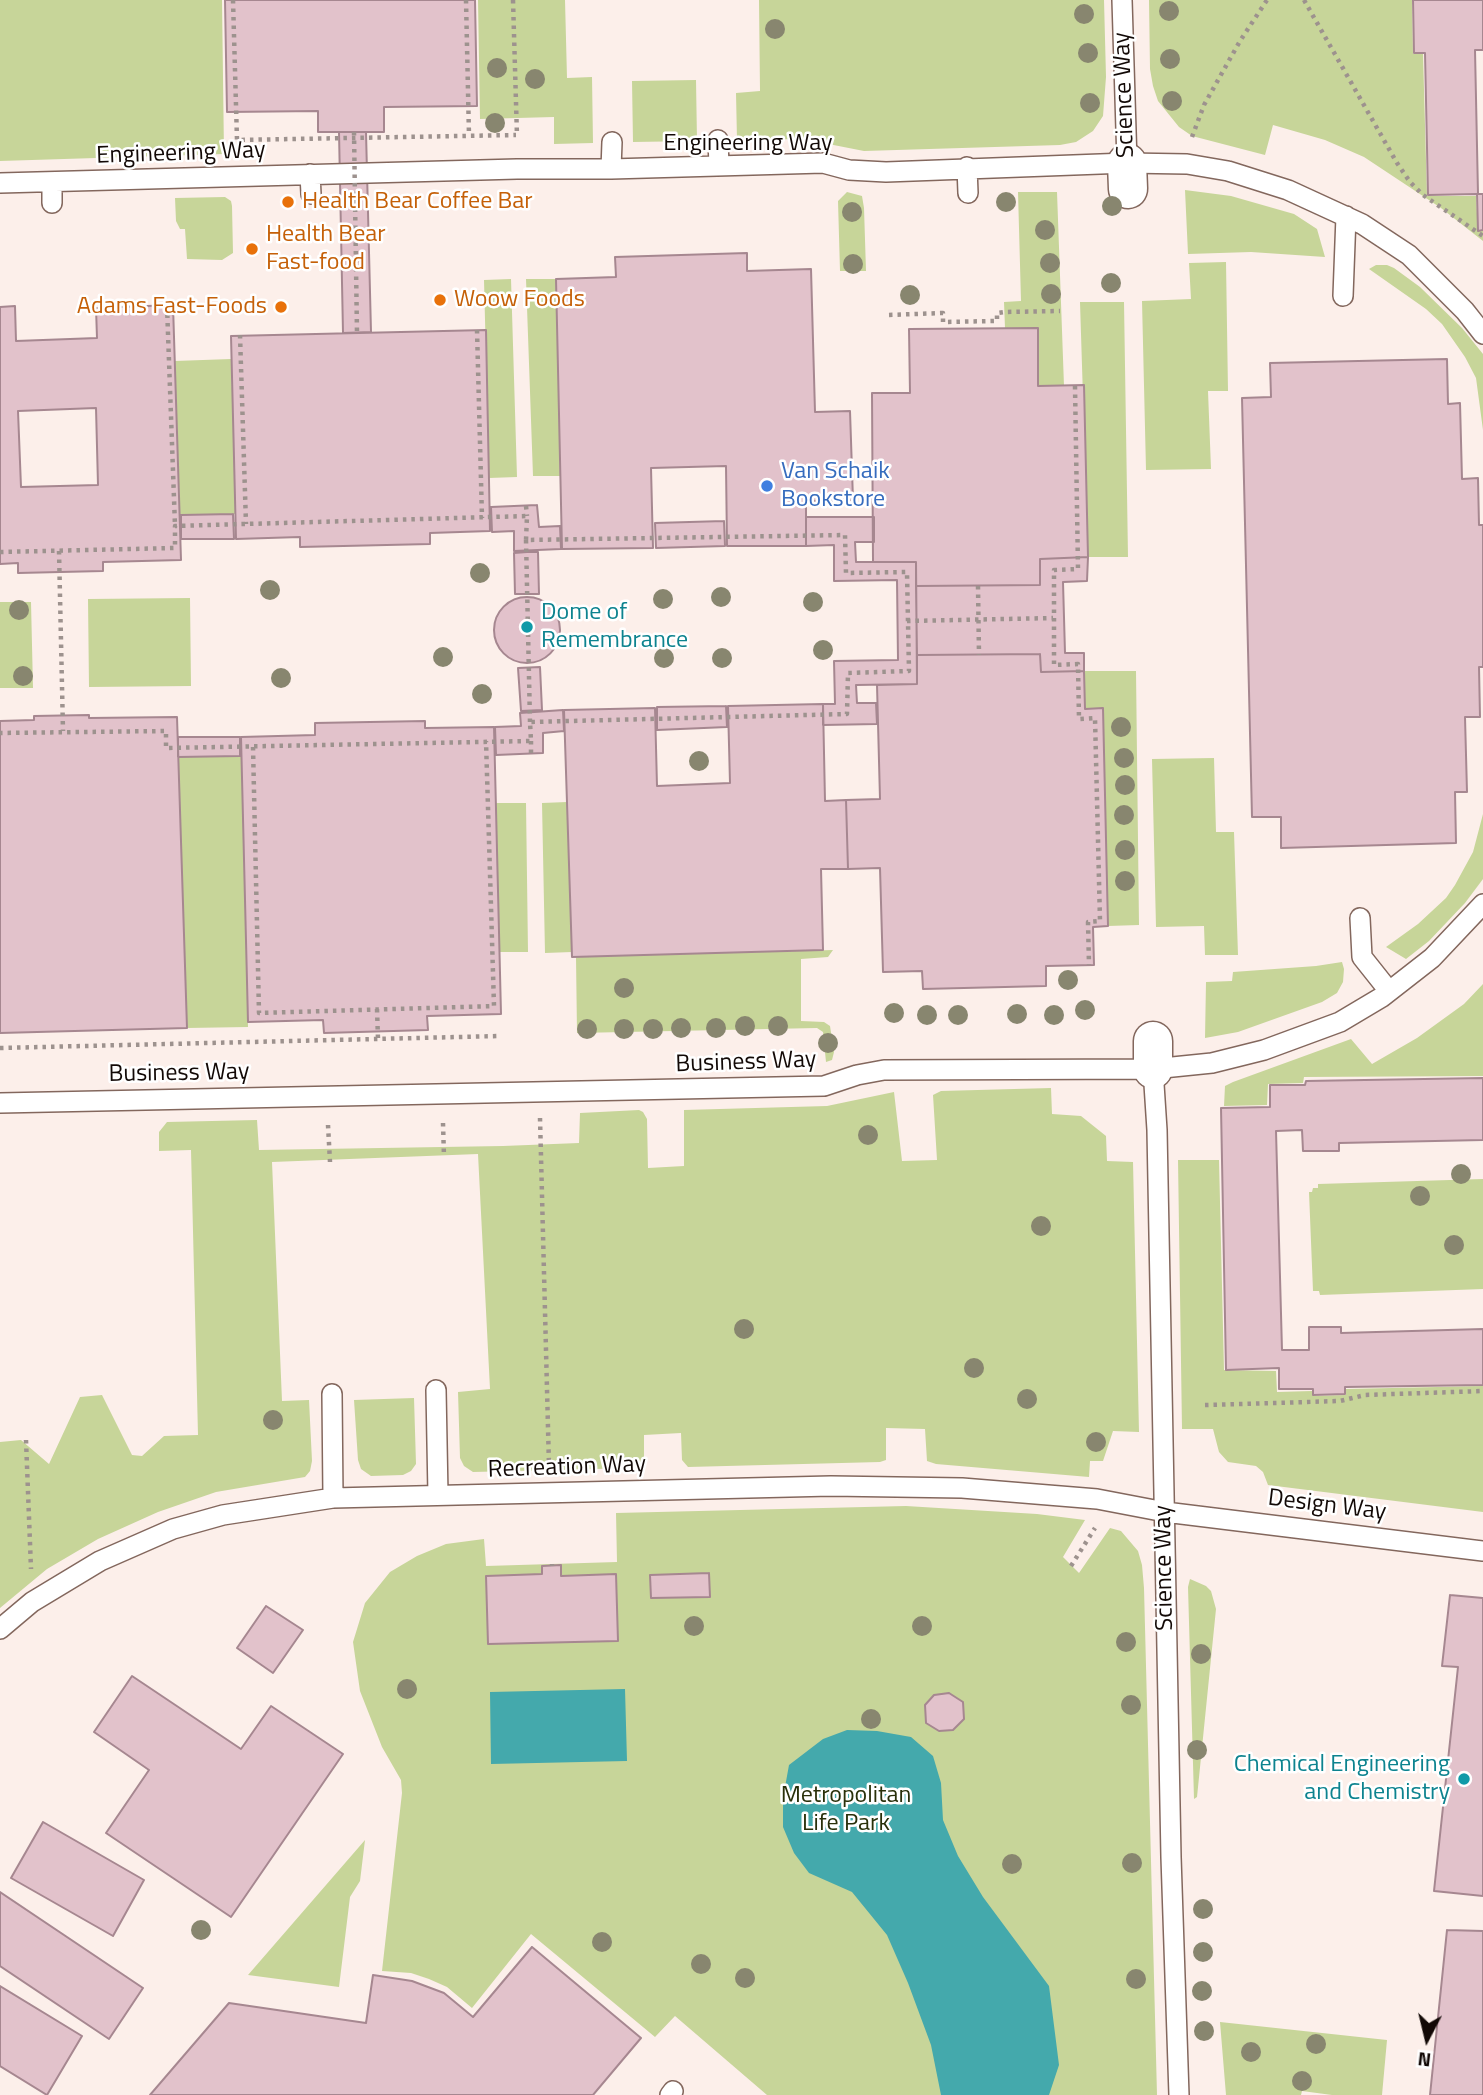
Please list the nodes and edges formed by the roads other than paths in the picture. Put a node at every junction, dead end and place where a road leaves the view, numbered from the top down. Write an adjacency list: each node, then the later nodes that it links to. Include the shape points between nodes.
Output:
1 (1122, 0): 7 (lane, Science Way)
2 (718, 140): 4 (lane)
3 (611, 142): 6 (lane)
4 (719, 166): 5 (lane, Engineering Way, via 823,163 886,172); 6 (lane, Engineering Way)
5 (967, 167): 7 (lane, Engineering Way); 10 (lane)
6 (611, 169): 8 (lane, Engineering Way, via 517,169 311,184)
7 (1127, 176): 12 (lane, Engineering Way, via 1187,164 1228,171 1289,190)
8 (52, 182): 9 (lane, Engineering Way); 11 (lane)
9 (0, 183)
10 (968, 193)
11 (52, 203)
12 (1346, 216): 13 (lane); 14 (lane, Engineering Way, via 1409,255)
13 (1343, 296)
14 (1483, 334)
15 (1483, 904): 17 (lane, Business Way, via 1432,958)
16 (1360, 918): 17 (lane, via 1362,957)
17 (1389, 991): 18 (lane, Business Way, via 1340,1022 1305,1037 1212,1063)
18 (1153, 1055): 19 (lane, Business Way, via 884,1070 824,1086); 24 (lane, Science Way)
19 (0, 1103)
20 (436, 1390): 22 (lane)
21 (332, 1394): 23 (lane)
22 (438, 1495): 23 (lane, Recreation Way); 24 (lane, Recreation Way, via 962,1488 1112,1502)
23 (333, 1498): 26 (lane, Recreation Way, via 250,1510 173,1529 100,1561 32,1602)
24 (1165, 1512): 25 (lane, Design Way); 27 (lane, Science Way)
25 (1483, 1551)
26 (0, 1629)
27 (1178, 2095)

